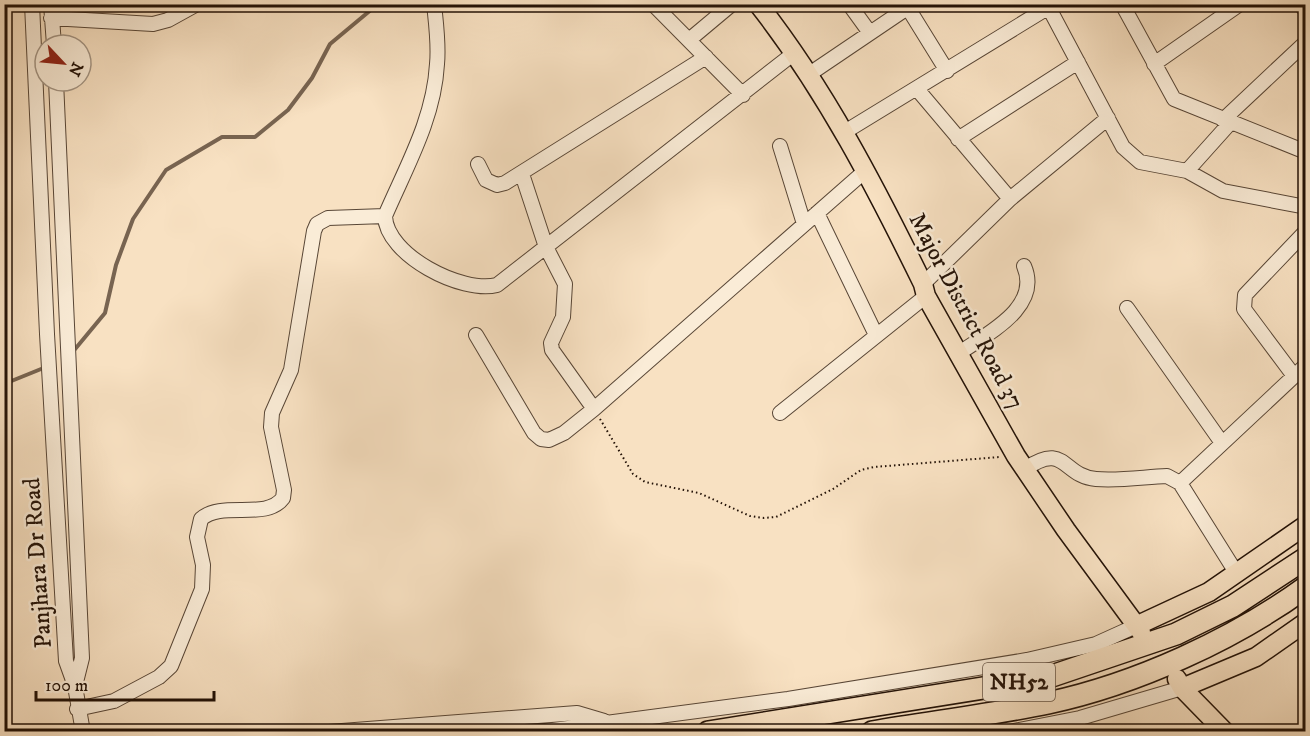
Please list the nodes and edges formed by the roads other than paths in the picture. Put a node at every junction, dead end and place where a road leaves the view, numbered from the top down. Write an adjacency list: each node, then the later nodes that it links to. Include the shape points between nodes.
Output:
1 (32, 4): 65 (street, Panjhara Dr Road, via 66,661)
2 (197, 4): 13 (street, via 153,24)
3 (435, 4): 41 (street, via 437,66 429,108 416,149)
4 (653, 4): 17 (street)
5 (732, 4): 17 (street)
6 (758, 4): 19 (main road, Major District Road 37)
7 (849, 4): 16 (street)
8 (1122, 4): 22 (street)
9 (1240, 4): 22 (street)
10 (1300, 4): 14 (street)
11 (911, 6): 16 (street); 23 (street)
12 (1048, 7): 21 (street); 23 (street)
13 (51, 11): 15 (street)
14 (1305, 11)
15 (53, 33)
16 (870, 33): 24 (street)
17 (689, 40): 20 (street)
18 (1305, 43): 29 (street)
19 (793, 54): 24 (main road, Major District Road 37); 27 (street)
20 (706, 57): 27 (street); 37 (street)
21 (1078, 62): 28 (street); 31 (street)
22 (1154, 64): 29 (street, via 1174,99)
23 (947, 71): 25 (street)
24 (808, 75): 30 (main road, Major District Road 37)
25 (917, 89): 30 (street); 31 (street)
26 (57, 93): 65 (street, Panjhara Dr Road, via 82,658)
27 (743, 95): 44 (street)
28 (1108, 118): 36 (street, via 1132,158 1152,166); 38 (street)
29 (1226, 121): 33 (street); 36 (street)
30 (843, 133): 35 (main road, Major District Road 37)
31 (958, 139): 38 (street)
32 (780, 146): 42 (street)
33 (1305, 152)
34 (478, 164): 37 (street, via 486,180 498,185)
35 (866, 171): 40 (street); 46 (main road, Major District Road 37)
36 (1188, 171): 39 (street, via 1223,191)
37 (522, 174): 44 (street)
38 (1010, 199): 46 (street)
39 (1305, 207)
40 (818, 213): 42 (street); 49 (street)
41 (385, 216): 44 (street, via 385,226 396,243 424,266 454,280 486,287 497,285); 66 (street, via 328,218 317,224 314,231 291,370 272,413 283,498 274,506 213,512 201,519 197,537 203,565 202,589 171,666 166,673 114,701)
42 (804, 224): 53 (street)
43 (1305, 231): 52 (street, via 1245,295 1243,302 1244,309)
44 (546, 247): 53 (street, via 565,284 563,317 551,343 552,350)
45 (1024, 266): 50 (street, via 1024,300 1015,313)
46 (925, 290): 49 (street); 50 (main road, Major District Road 37)
47 (1127, 308): 55 (street)
48 (476, 335): 53 (street, via 541,439 564,433)
49 (876, 335): 54 (street)
50 (958, 354): 56 (main road, Major District Road 37)
51 (1305, 365): 52 (street)
52 (1294, 376): 55 (street)
53 (594, 409)
54 (780, 413)
55 (1222, 443): 57 (street)
56 (1021, 463): 57 (street, via 1053,458 1096,479 1167,476); 63 (main road, Major District Road 37)
57 (1180, 483): 60 (street)
58 (1305, 525): 60 (main road)
59 (1305, 558): 71 (highway, NH52, via 1233,606 1176,634 1046,678)
60 (1237, 574): 63 (main road)
61 (1305, 587): 72 (highway, NH52, via 1208,646 1135,677 1050,703)
62 (1305, 622): 64 (main road, via 1256,657)
63 (1140, 629): 67 (street, via 1027,660 788,699)
64 (1179, 682): 73 (street, via 1080,718); 74 (main road)
65 (75, 686): 66 (street, Panjhara Dr Road)
66 (77, 709): 68 (street, Panjhara Dr Road)
67 (609, 722): 69 (street, via 577,713); 70 (street)
68 (83, 732)
69 (329, 732)
70 (538, 732)
71 (708, 732)
72 (872, 732)
73 (1010, 732)
74 (1225, 732)

